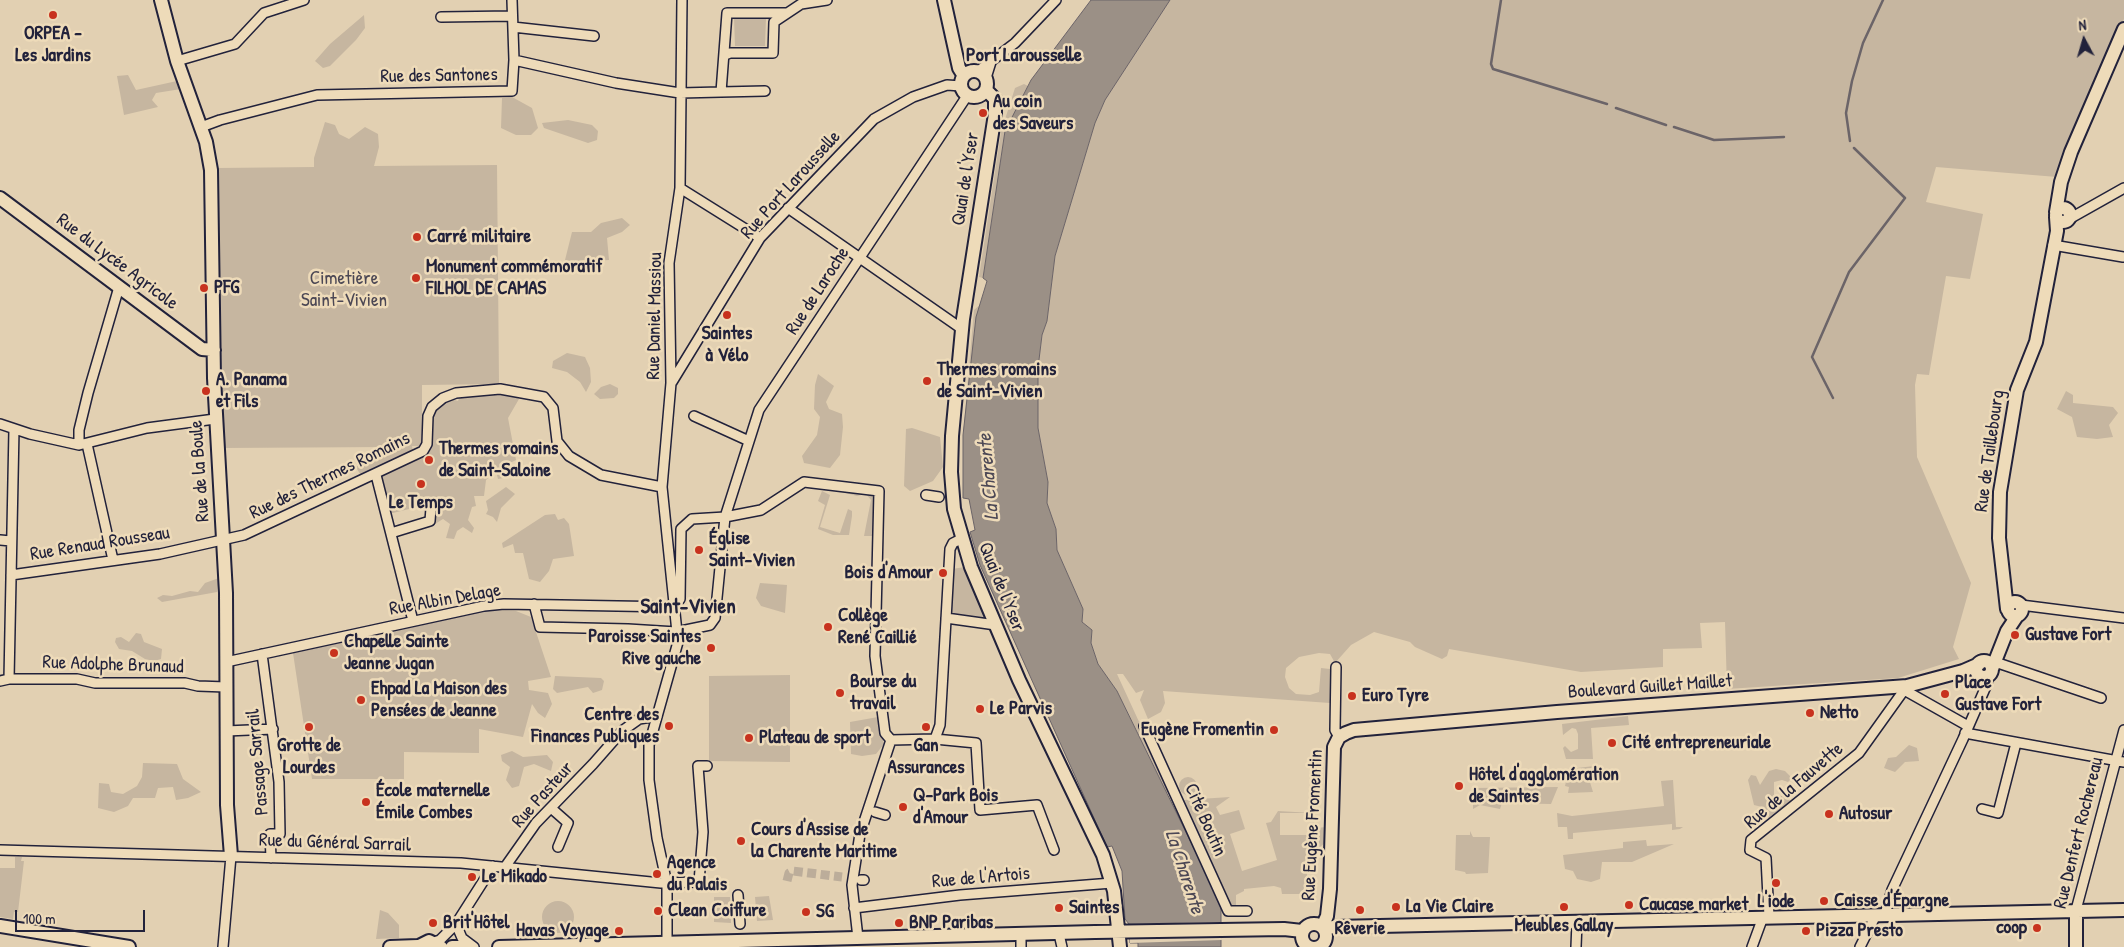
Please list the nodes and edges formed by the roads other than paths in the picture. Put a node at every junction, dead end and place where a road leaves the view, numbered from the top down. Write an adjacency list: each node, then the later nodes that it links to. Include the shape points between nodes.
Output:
1 (160, 0): 16 (street, Rue de la Boule)
2 (304, 0): 16 (street, via 264,13 235,44)
3 (512, 0): 9 (street)
4 (682, 0): 21 (street, Rue Daniel Massiou)
5 (826, 0): 8 (street, via 801,4)
6 (944, 0): 18 (street)
7 (1056, 0): 17 (street, via 1015,43 991,61)
8 (787, 13): 14 (street, via 774,22 772,53); 14 (street, via 726,13)
9 (512, 16): 10 (street); 11 (street)
10 (441, 17)
11 (513, 27): 13 (street); 15 (street)
12 (2124, 29): 27 (street, Rue de Taillebourg, via 2071,152)
13 (594, 36)
14 (725, 55): 20 (street)
15 (514, 60): 21 (street, Rue des Santones, via 616,84); 22 (street, Rue des Santones, via 512,91 317,95)
16 (177, 61): 22 (street, Rue de la Boule)
17 (983, 80): 18 (street, via 970,72); 18 (street, via 976,98); 33 (street, Quai de l'Yser, via 995,99 995,114)
18 (964, 86): 26 (street, Rue Port Larousselle, via 947,86 913,97 874,119); 31 (street, Rue de Laroche)
19 (765, 91): 20 (street, Rue des Santones)
20 (721, 92): 21 (street, Rue des Santones)
21 (680, 93): 23 (street, Rue Daniel Massiou)
22 (201, 128): 34 (street, Rue de la Boule, via 211,170)
23 (680, 188): 28 (street); 35 (street, Rue Daniel Massiou, via 669,263)
24 (2124, 188): 27 (street)
25 (0, 198): 32 (street, Rue du Lycée Agricole)
26 (788, 208): 28 (street, Rue Port Larousselle); 31 (street)
27 (2063, 215): 29 (street, Rue de Taillebourg)
28 (760, 238): 35 (street, Rue Port Larousselle)
29 (2053, 246): 30 (street); 60 (street, Rue de Taillebourg, via 2036,342 2017,390 2000,492 1999,538 2007,591)
30 (2123, 257)
31 (860, 258): 33 (street); 40 (street, Rue de Laroche, via 759,410)
32 (119, 287): 34 (street, Rue du Lycée Agricole, via 202,349); 41 (street, via 79,430)
33 (962, 329): 45 (street, Quai de l'Yser)
34 (214, 350): 37 (street, Rue de la Boule)
35 (671, 382): 43 (street, Rue Daniel Massiou)
36 (694, 416): 40 (street)
37 (216, 419): 41 (street, via 147,428); 51 (street, Rue de la Boule)
38 (0, 424): 39 (street)
39 (14, 428): 41 (street); 54 (street)
40 (749, 440): 47 (street, Rue de Laroche)
41 (83, 445): 55 (street)
42 (376, 475): 43 (street, Rue des Thermes Romains, via 424,450 428,416 439,400 456,393 500,389 544,397 553,408 557,441 569,456 601,476); 49 (street); 51 (street, Rue des Thermes Romains, via 244,535)
43 (662, 487): 59 (street, Rue Daniel Massiou)
44 (926, 496): 45 (street)
45 (945, 498): 52 (street, Quai de l'Yser)
46 (430, 508): 49 (street, via 430,521)
47 (725, 517): 48 (street, via 692,519); 65 (street, Rue de Laroche, via 715,618 710,625); 82 (street, via 761,510 804,482 879,491 875,656 885,733)
48 (681, 532): 50 (street); 59 (street, via 680,599)
49 (391, 533): 63 (street)
50 (672, 534)
51 (224, 538): 55 (street, Rue Renaud Rousseau, via 160,554); 67 (street, Rue de la Boule)
52 (961, 539): 61 (street, via 950,549); 64 (street, Quai de l'Yser)
53 (0, 540): 54 (street)
54 (11, 541): 56 (street)
55 (113, 560): 56 (street, Rue Renaud Rousseau)
56 (11, 574): 57 (street)
57 (5, 590): 70 (street)
58 (534, 604): 59 (street, Rue Albin Delage); 63 (street, Rue Albin Delage, via 484,606); 65 (street, Rue de Laroche, via 540,627)
59 (674, 607): 65 (street, Rue Daniel Massiou)
60 (2017, 609): 62 (street); 68 (street, Rue de Taillebourg)
61 (946, 618): 64 (street); 81 (street, via 940,725)
62 (2124, 618)
63 (413, 621): 66 (street, Rue Albin Delage)
64 (996, 625): 97 (street, Quai de l'Yser, via 1098,843)
65 (676, 632): 74 (street, Rue Daniel Massiou, via 678,642)
66 (262, 654): 67 (street, Rue Albin Delage); 76 (street, Passage Sarrail)
67 (226, 662): 71 (street, Rue de la Boule)
68 (1988, 665): 72 (street, Boulevard Guillet Maillet); 73 (street); 77 (street, via 1987,684)
69 (1336, 667): 80 (street, Rue Eugène Fromentin, via 1335,730)
70 (4, 680): 71 (street, Rue Adolphe Brunaud, via 77,679 96,683 185,682 198,686)
71 (226, 686): 79 (street, Rue de la Boule)
72 (1907, 689): 77 (street); 80 (street, Boulevard Guillet Maillet, via 1354,730); 105 (street, Rue de la Fauvette, via 1859,753 1751,840 1750,850 1766,858)
73 (2100, 698)
74 (657, 716): 86 (street, Rue Pasteur, via 640,718 622,731); 98 (street, Rue Daniel Massiou, via 649,744 649,780)
75 (1144, 726): 102 (street, Cité Boutin, via 1228,911)
76 (273, 730): 79 (street); 94 (street, Passage Sarrail, via 280,834 270,834)
77 (1967, 730): 83 (street); 104 (street)
78 (2124, 730): 84 (street, Rue Denfert Rochereau)
79 (226, 732): 93 (street, Rue de la Boule)
80 (1339, 737): 110 (street, Rue Eugène Fromentin, via 1334,747 1330,889)
81 (935, 739): 82 (street); 92 (street, via 976,743 980,810 1037,805)
82 (891, 740): 88 (street)
83 (2016, 743): 84 (street); 87 (street, via 1998,813)
84 (2120, 762): 101 (street, Rue Denfert Rochereau)
85 (707, 766): 98 (street, Rue du Général Sarrail, via 698,766 702,832 699,882)
86 (550, 808): 90 (street, via 568,823); 96 (street, Rue Pasteur)
87 (1982, 809)
88 (871, 811): 89 (street); 100 (street, via 860,834)
89 (885, 815)
90 (558, 847)
91 (0, 850): 93 (street, Rue du Général Sarrail)
92 (1054, 850)
93 (231, 856): 94 (street, Rue du Général Sarrail); 125 (street, Rue de la Boule)
94 (271, 858): 95 (street, Rue du Général Sarrail)
95 (493, 866): 96 (street, Rue du Général Sarrail); 107 (street)
96 (505, 867): 98 (street, Rue du Général Sarrail)
97 (1112, 883): 100 (street, Rue de l'Artois); 112 (street, Quai de l'Yser)
98 (667, 884): 116 (street, Rue Daniel Massiou)
99 (738, 895): 108 (street)
100 (854, 908): 114 (street)
101 (2076, 910): 103 (street); 104 (street); 137 (street, Rue Denfert Rochereau)
102 (1247, 911)
103 (2121, 911)
104 (1880, 914): 105 (street); 136 (street)
105 (1766, 917): 106 (street); 135 (street)
106 (1576, 922): 110 (street); 134 (street)
107 (456, 924): 121 (street, via 440,940); 130 (street, via 462,938)
108 (740, 924)
109 (0, 926): 124 (street)
110 (1324, 928): 111 (street, via 1308,926); 123 (street, via 1327,938)
111 (1302, 931): 112 (street); 123 (street, via 1302,942)
112 (1118, 933): 113 (street); 133 (street, Quai de l'Yser)
113 (1059, 934): 115 (street); 132 (street)
114 (858, 938): 117 (street); 118 (street)
115 (1021, 941): 117 (street)
116 (667, 942): 119 (street); 122 (street)
117 (919, 942)
118 (787, 943): 120 (street, via 741,937)
119 (690, 944): 120 (street)
120 (724, 944)
121 (440, 946): 127 (street, via 425,942)
122 (580, 946): 131 (street)
123 (1316, 946)
124 (129, 947)
125 (223, 947)
126 (390, 947): 127 (street)
127 (417, 947)
128 (452, 947): 129 (street)
129 (468, 947)
130 (474, 947)
131 (499, 947)
132 (1062, 947)
133 (1120, 947)
134 (1576, 947)
135 (1752, 947)
136 (1860, 947)
137 (2076, 947)

